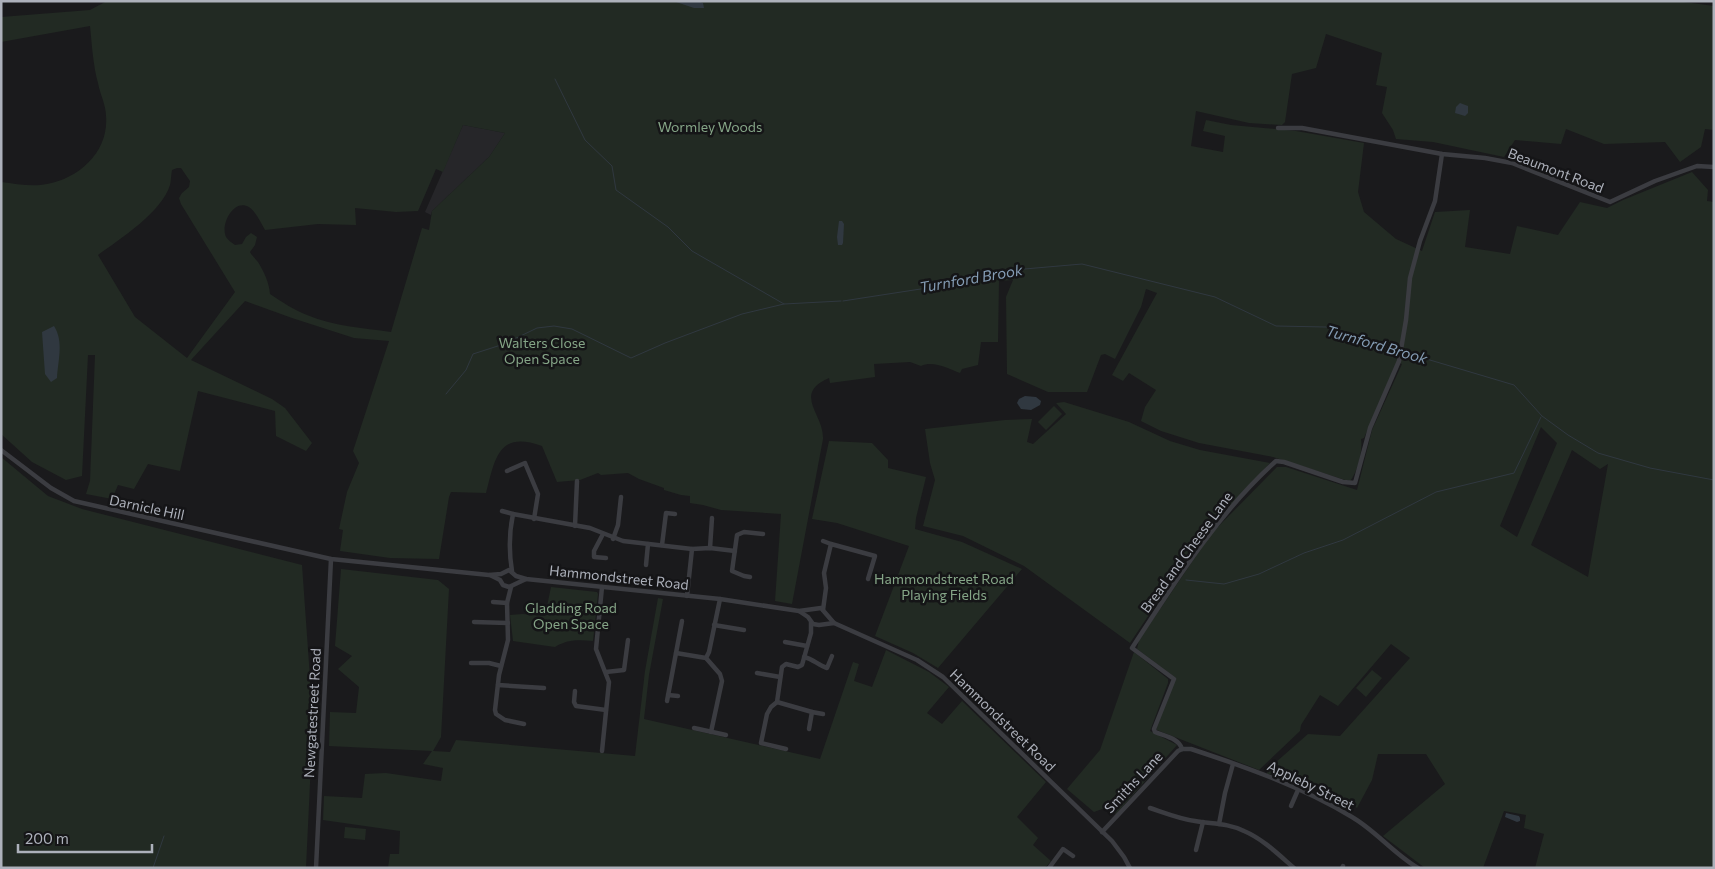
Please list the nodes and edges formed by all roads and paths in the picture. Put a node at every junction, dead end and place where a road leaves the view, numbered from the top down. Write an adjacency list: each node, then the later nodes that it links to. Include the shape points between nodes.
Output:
1 (1278, 128): 2 (street, Beaumont Road, via 1319,130)
2 (1442, 154): 3 (street, Beaumont Road, via 1512,163 1610,202 1697,166); 92 (street, Bread and Cheese Lane, via 1435,201 1410,278 1399,361 1370,428 1355,483 1276,461 1230,507 1178,576 1132,648 1174,680 1154,729 1177,741)
3 (1714, 167)
4 (1, 450): 25 (street, Darnicle Hill, via 51,488 74,501)
5 (506, 471): 12 (street, via 525,463 538,494)
6 (577, 482): 13 (street)
7 (621, 497): 16 (street)
8 (502, 511): 9 (street)
9 (513, 514): 12 (street); 26 (street)
10 (675, 514): 20 (street, via 666,513)
11 (712, 518): 21 (street)
12 (534, 519): 13 (street)
13 (575, 526): 14 (street)
14 (603, 534): 16 (street); 24 (street, via 594,557)
15 (763, 534): 23 (street, via 738,533)
16 (613, 539): 18 (street)
17 (823, 541): 19 (street)
18 (648, 544): 20 (street); 27 (street)
19 (832, 544): 37 (street, via 877,557); 44 (street, via 824,573)
20 (662, 545): 22 (street)
21 (710, 548): 22 (street); 23 (street)
22 (692, 549): 42 (street)
23 (734, 551): 30 (street)
24 (606, 558)
25 (332, 559): 33 (street); 103 (street, Newgatestreet Road)
26 (510, 562): 28 (street); 29 (street)
27 (646, 565)
28 (506, 571): 29 (street); 31 (street)
29 (512, 571): 34 (street)
30 (732, 572): 32 (street); 35 (street)
31 (501, 574): 33 (street); 38 (street)
32 (726, 574)
33 (489, 575): 38 (street)
34 (516, 576): 36 (street, Hammondstreet Road); 39 (street)
35 (750, 577)
36 (526, 579): 39 (street, Hammondstreet Road); 41 (street, Hammondstreet Road)
37 (868, 579)
38 (500, 580): 40 (street)
39 (516, 583): 40 (street, Hammondstreet Road)
40 (508, 587): 46 (street)
41 (602, 587): 42 (street, Hammondstreet Road); 71 (street, via 596,646)
42 (687, 596): 43 (street, Hammondstreet Road)
43 (720, 599): 49 (street, Hammondstreet Road); 57 (street)
44 (824, 599): 47 (street); 48 (street)
45 (493, 602): 46 (street)
46 (507, 603): 54 (street)
47 (813, 609): 48 (street, Hammondstreet Road); 49 (street, Hammondstreet Road); 51 (street)
48 (823, 610): 50 (street, Hammondstreet Road)
49 (799, 611): 51 (street, Hammondstreet Road)
50 (826, 616): 55 (street, Hammondstreet Road); 56 (street)
51 (810, 620): 56 (street, Hammondstreet Road); 59 (street)
52 (682, 621): 63 (street)
53 (474, 622): 54 (street)
54 (508, 623): 68 (street)
55 (834, 623): 56 (street, Hammondstreet Road); 100 (street, Hammondstreet Road, via 917,660 944,677)
56 (821, 625): 59 (street)
57 (714, 626): 58 (street); 66 (street)
58 (744, 630)
59 (811, 633): 62 (street)
60 (628, 640): 71 (street, via 624,670)
61 (785, 642): 62 (street)
62 (806, 646): 65 (street)
63 (676, 653): 66 (street); 77 (street)
64 (832, 656): 69 (street)
65 (804, 657): 69 (street); 73 (street, via 800,667 784,665)
66 (706, 658): 87 (street, via 720,674 722,682)
67 (471, 663): 68 (street)
68 (502, 666): 74 (street)
69 (827, 668): 70 (street)
70 (833, 670)
71 (606, 672): 81 (street, via 609,682)
72 (756, 673): 73 (street)
73 (780, 677): 80 (street)
74 (498, 686): 75 (street); 84 (street, via 496,714 504,720)
75 (544, 688)
76 (575, 691): 81 (street, via 576,706)
77 (668, 695): 78 (street); 79 (street)
78 (678, 696)
79 (667, 701)
80 (777, 702): 82 (street); 90 (street, via 768,714)
81 (606, 710): 93 (street)
82 (812, 712): 83 (street); 86 (street)
83 (824, 714)
84 (524, 724)
85 (694, 728): 87 (street)
86 (809, 729)
87 (711, 732): 88 (street)
88 (726, 735)
89 (754, 742): 90 (street)
90 (761, 743): 91 (street)
91 (786, 749)
92 (1182, 749): 94 (street, Appleby Street, via 1191,749); 100 (street, Smiths Lane)
93 (602, 751)
94 (1233, 764): 95 (street, Appleby Street); 99 (street)
95 (1298, 790): 96 (street); 107 (street, Appleby Street, via 1352,817)
96 (1291, 806)
97 (1150, 808): 98 (street)
98 (1203, 822): 99 (street); 101 (street)
99 (1219, 824): 106 (street, via 1239,828 1252,835)
100 (1102, 832): 105 (street, Hammondstreet Road)
101 (1196, 850)
102 (1073, 856): 104 (street, via 1063,849)
103 (316, 868)
104 (1049, 868)
105 (1130, 868)
106 (1294, 868)
107 (1418, 868)

